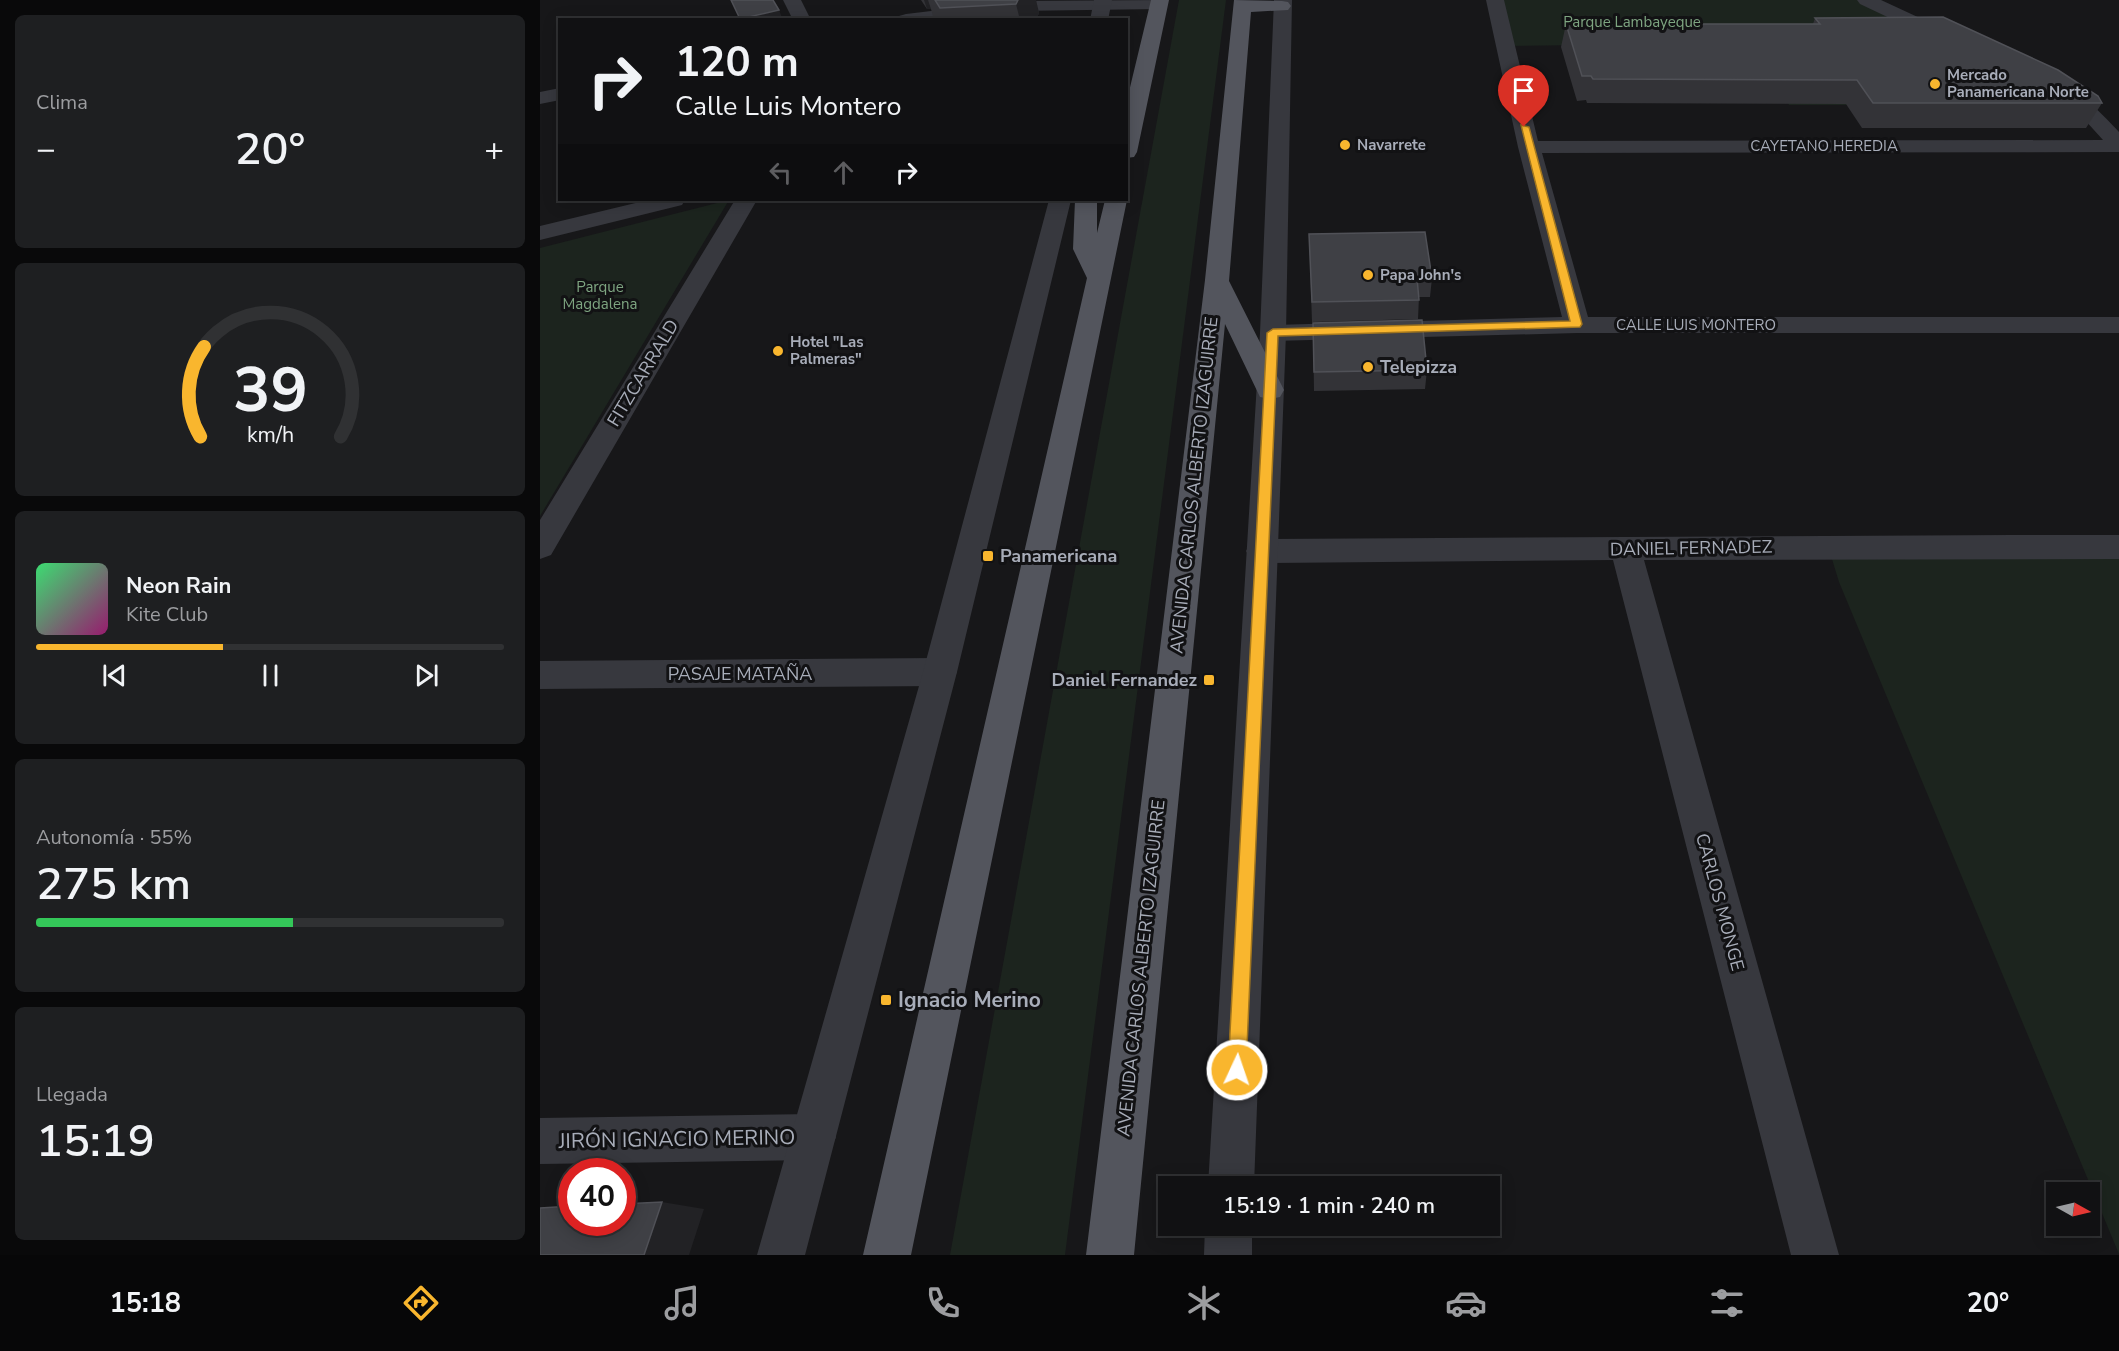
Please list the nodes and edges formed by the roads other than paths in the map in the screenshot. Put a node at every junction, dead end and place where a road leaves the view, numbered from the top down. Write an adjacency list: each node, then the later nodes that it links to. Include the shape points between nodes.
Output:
1 (792, 0): 8 (street)
2 (1495, 0): 16 (street)
3 (1866, 0): 10 (street)
4 (1159, 2): 7 (street); 14 (main road)
5 (1283, 3): 6 (main road); 27 (street)
6 (1242, 4): 24 (main road, AVENIDA CARLOS ALBERTO IZAGUIRRE)
7 (1101, 8): 9 (street, via 991,8)
8 (801, 18)
9 (920, 18)
10 (1956, 42)
11 (2038, 80): 15 (street, via 2091,115)
12 (558, 94): 13 (street)
13 (540, 98)
14 (1128, 143)
15 (2119, 145): 16 (street, CAYETANO HEREDIA)
16 (1529, 147): 25 (street)
17 (670, 201): 22 (street)
18 (745, 201): 29 (street, FITZCARRALD)
19 (1060, 201): 33 (street)
20 (1086, 201): 23 (main road, via 1085,249)
21 (1116, 201): 23 (main road)
22 (540, 233)
23 (1099, 278): 35 (main road)
24 (1217, 280): 28 (main road); 43 (main road, AVENIDA CARLOS ALBERTO IZAGUIRRE)
25 (1576, 324): 26 (street, CALLE LUIS MONTERO); 27 (street, CALLE LUIS MONTERO)
26 (2119, 325)
27 (1273, 333): 28 (street)
28 (1270, 390): 32 (street)
29 (540, 547)
30 (2119, 547): 31 (street, DANIEL FERNADEZ)
31 (1626, 550): 32 (street, DANIEL FERNADEZ); 45 (street, CARLOS MONGE)
32 (1263, 551): 38 (street)
33 (940, 672): 34 (street, PASAJE MATAÑA); 36 (street)
34 (540, 675)
35 (921, 1095): 41 (main road); 42 (main road)
36 (813, 1137): 37 (street, JIRÓN IGNACIO MERINO); 40 (street)
37 (540, 1142)
38 (1232, 1176)
39 (1229, 1236): 44 (street)
40 (781, 1255)
41 (870, 1255)
42 (887, 1255)
43 (1110, 1255)
44 (1228, 1255)
45 (1815, 1255)

